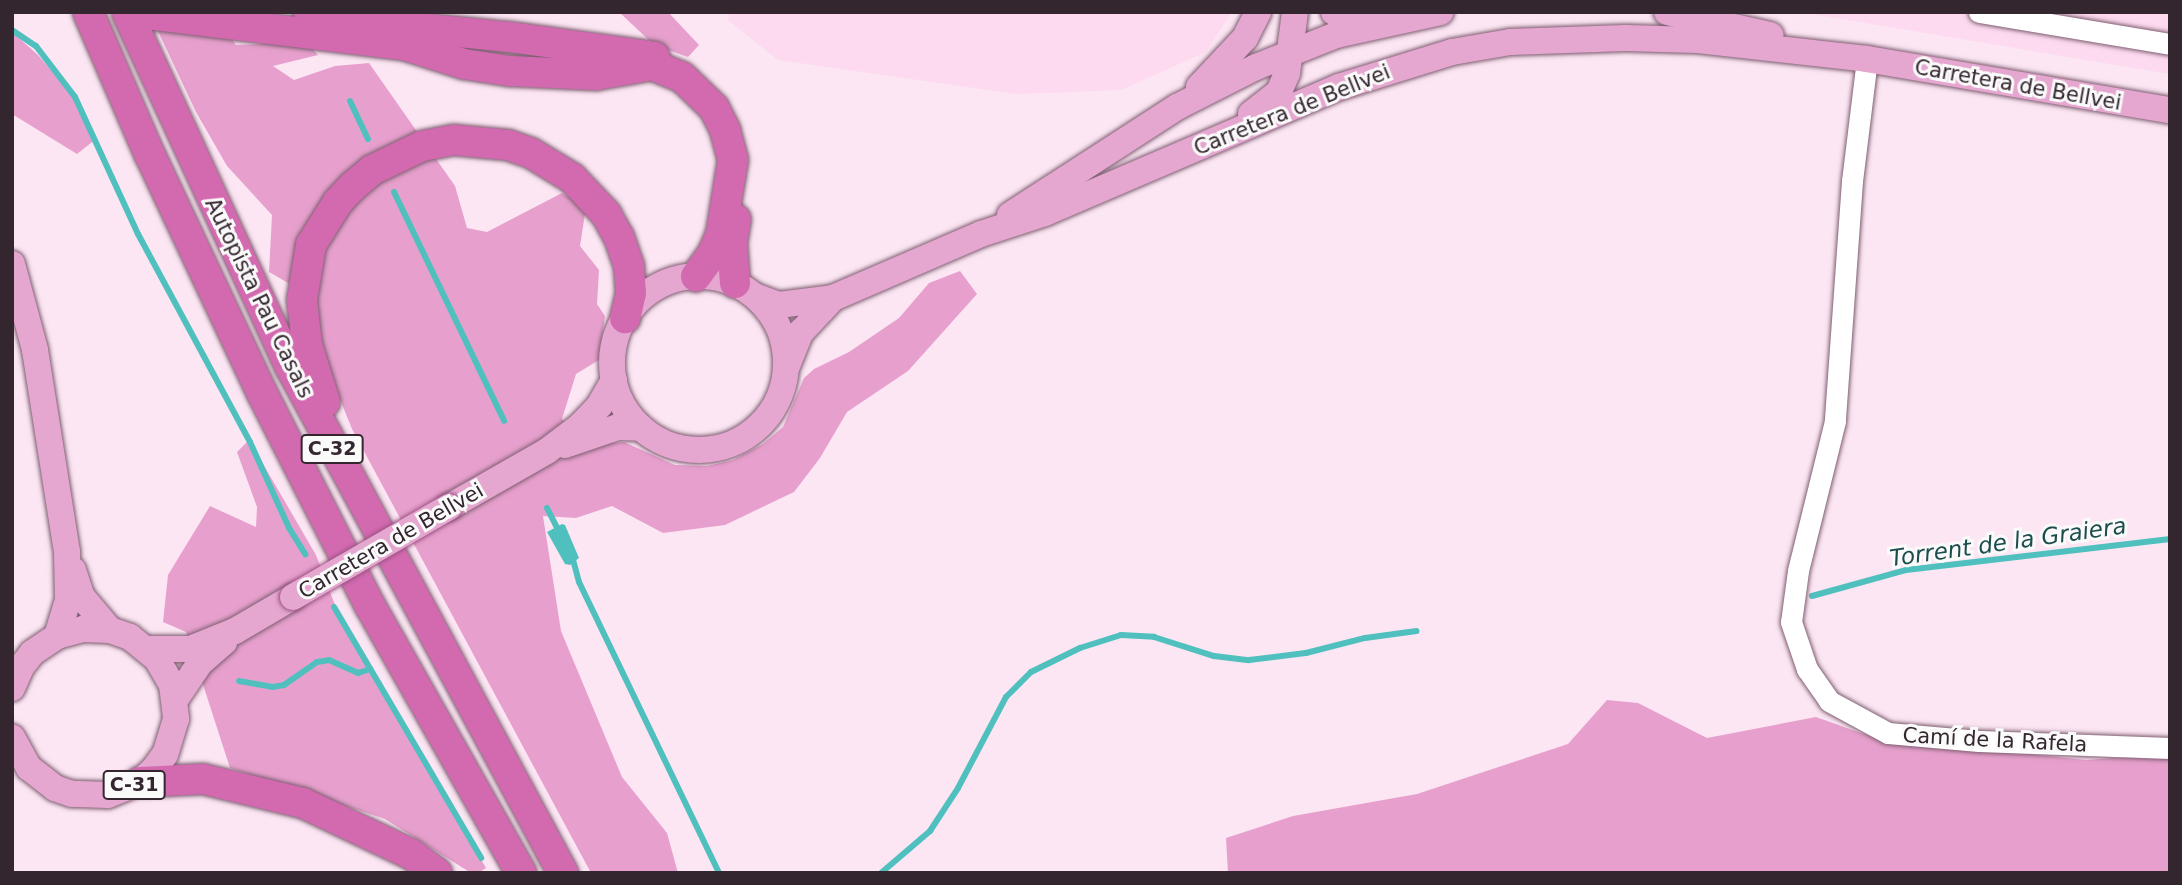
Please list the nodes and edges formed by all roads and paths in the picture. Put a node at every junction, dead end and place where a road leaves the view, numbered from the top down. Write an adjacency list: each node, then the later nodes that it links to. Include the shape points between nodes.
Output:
1 (88, 12): 42 (highway, Autopista Pau Casals / C-32, via 268,404 375,615)
2 (129, 12): 19 (highway, via 404,45 464,64 510,71 596,75 652,65 682,77 713,108 733,160 721,234); 27 (highway, Autopista Pau Casals / C-32)
3 (309, 12): 20 (highway, via 358,22 624,51 660,57 687,69 711,87 735,128 742,179 732,243)
4 (1258, 12): 14 (main road, via 1245,38 1219,69)
5 (1296, 12): 12 (main road)
6 (1334, 12): 9 (main road, via 1349,21)
7 (1667, 12): 13 (main road, Carretera de Bellvei)
8 (1979, 12): 10 (street)
9 (1429, 14): 12 (main road, Carretera de Bellvei, via 1336,35)
10 (2054, 18): 11 (street)
11 (2170, 44)
12 (1290, 54): 14 (main road, Carretera de Bellvei); 16 (main road, via 1279,92 1255,112 1182,143)
13 (1867, 60): 15 (main road, Carretera de Bellvei); 16 (main road, Carretera de Bellvei, via 1698,40 1510,42 1452,52 1339,87); 37 (street, Camí de la Rafela, via 1852,181 1835,421 1792,617 1807,669 1829,701 1888,733)
14 (1177, 107): 17 (main road, Carretera de Bellvei)
15 (2170, 110)
16 (1152, 167): 17 (main road, Carretera de Bellvei, via 1045,213)
17 (981, 234): 21 (main road, Carretera de Bellvei)
18 (12, 264): 28 (main road, C-31, via 34,349)
19 (696, 276): 20 (main road); 22 (main road, via 669,281 646,294)
20 (746, 290): 21 (main road, Carretera de Bellvei, via 779,305); 23 (main road, via 780,329)
21 (833, 298): 23 (main road, Carretera de Bellvei, via 801,332)
22 (625, 318): 24 (main road, via 615,343); 27 (highway, via 631,293 619,237 590,195 551,163 509,145 454,140 422,146 393,159 372,170 345,195 312,245 302,300 307,345 333,423)
23 (787, 366): 25 (main road, via 779,401 758,430 716,450 678,449)
24 (614, 380): 25 (main road, via 623,405); 26 (main road, Carretera de Bellvei, via 599,406)
25 (641, 428): 26 (main road, Carretera de Bellvei, via 618,427)
26 (547, 452): 30 (main road, Carretera de Bellvei, bridge)
27 (336, 457): 43 (highway, Autopista Pau Casals / C-32)
28 (67, 552): 29 (main road, C-31, via 82,597); 31 (main road, C-31, via 68,600)
29 (110, 630): 31 (main road, C-31, via 83,629); 32 (main road, C-31)
30 (235, 631): 32 (main road, Carretera de Bellvei, via 190,649); 35 (main road, Carretera de Bellvei, via 200,663)
31 (57, 636): 33 (main road, C-31)
32 (147, 649): 35 (main road, C-31, via 166,672)
33 (22, 655): 34 (main road, C-31)
34 (12, 688)
35 (175, 700): 40 (main road, C-31, via 169,746)
36 (12, 737): 39 (main road, C-31)
37 (2170, 748)
38 (12, 778): 39 (main road, C-31)
39 (40, 778): 40 (main road, C-31, via 72,794 90,796 107,795)
40 (140, 782): 41 (highway, via 203,779 303,803 411,854)
41 (437, 873)
42 (521, 873)
43 (563, 873)

